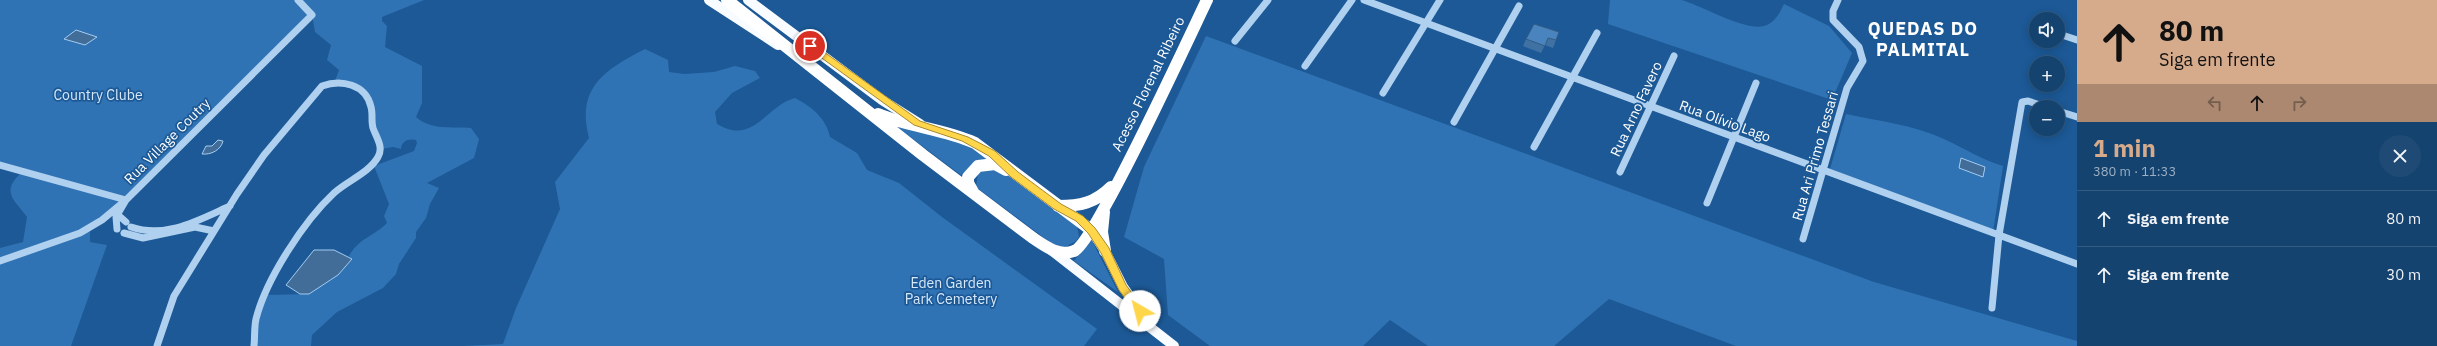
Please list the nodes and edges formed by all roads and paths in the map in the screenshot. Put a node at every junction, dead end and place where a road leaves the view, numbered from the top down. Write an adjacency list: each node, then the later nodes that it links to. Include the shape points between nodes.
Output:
1 (298, 0): 39 (street, Rua Village Coutry, via 312,15)
2 (709, 0): 19 (main road, via 767,39)
3 (727, 0): 19 (highway)
4 (748, 0): 30 (main road, via 882,100)
5 (1207, 0): 37 (highway, Acesso Florenal Ribeiro)
6 (1268, 0): 16 (street)
7 (1352, 0): 20 (street)
8 (1364, 0): 12 (street, Rua Olívio Lago)
9 (1440, 0): 12 (street)
10 (1838, 0): 34 (street, Rua Ari Primo Tessari, via 1833,11 1833,20 1859,47 1863,61 1847,88)
11 (1519, 6): 17 (street)
12 (1426, 23): 17 (street, Rua Olívio Lago); 23 (street)
13 (1597, 33): 21 (street)
14 (2065, 36): 15 (street)
15 (2077, 40)
16 (1236, 41)
17 (1495, 49): 21 (street, Rua Olívio Lago); 29 (street)
18 (1674, 56): 25 (street, Rua Arno Favero)
19 (805, 60): 26 (highway)
20 (1305, 66)
21 (1572, 77): 25 (street, Rua Olívio Lago); 32 (street)
22 (1756, 83): 31 (street)
23 (1383, 93)
24 (2029, 101): 49 (street, via 2022,102)
25 (1650, 106): 31 (street, Rua Olívio Lago); 35 (street, Rua Arno Favero)
26 (864, 108): 30 (highway, via 890,120); 38 (highway)
27 (2065, 113): 28 (street)
28 (2077, 117)
29 (1454, 122)
30 (931, 129): 36 (highway, via 980,146)
31 (1734, 138): 34 (street, Rua Olívio Lago); 40 (street)
32 (1534, 147)
33 (0, 165): 39 (street)
34 (1824, 171): 49 (street, Rua Olívio Lago); 50 (street, Rua Ari Primo Tessari)
35 (1620, 172)
36 (1014, 174): 38 (highway, via 994,164 978,166 968,177); 42 (highway)
37 (1116, 182): 42 (highway, Acesso Florenal Ribeiro, via 1103,196 1089,204); 43 (highway, Acesso Florenal Ribeiro)
38 (973, 192): 51 (highway)
39 (126, 200): 44 (street); 53 (street, Rua Village Coutry, via 102,220 80,233)
40 (1708, 202)
41 (230, 206): 44 (street, via 201,219 157,232 147,232 128,224); 47 (street); 58 (street, via 264,155 322,86 343,81 364,93 371,104 372,124 381,149 379,156 333,193 286,257 264,294 259,309)
42 (1057, 206): 46 (highway, via 1079,219)
43 (1105, 209): 46 (highway, Acesso Florenal Ribeiro); 52 (highway, via 1102,232)
44 (117, 214): 45 (street)
45 (117, 229)
46 (1091, 230): 51 (highway, Acesso Florenal Ribeiro, via 1075,251 1068,253); 52 (main road)
47 (214, 231): 48 (street, via 195,227 143,238); 57 (street, via 174,296)
48 (124, 233)
49 (1999, 235): 54 (street, Rua Olívio Lago); 55 (street)
50 (1803, 240)
51 (1050, 250): 56 (main road)
52 (1105, 251): 56 (main road, via 1123,287)
53 (0, 261)
54 (2077, 264)
55 (1992, 308)
56 (1157, 333): 59 (main road)
57 (157, 346)
58 (254, 346)
59 (1174, 346)

